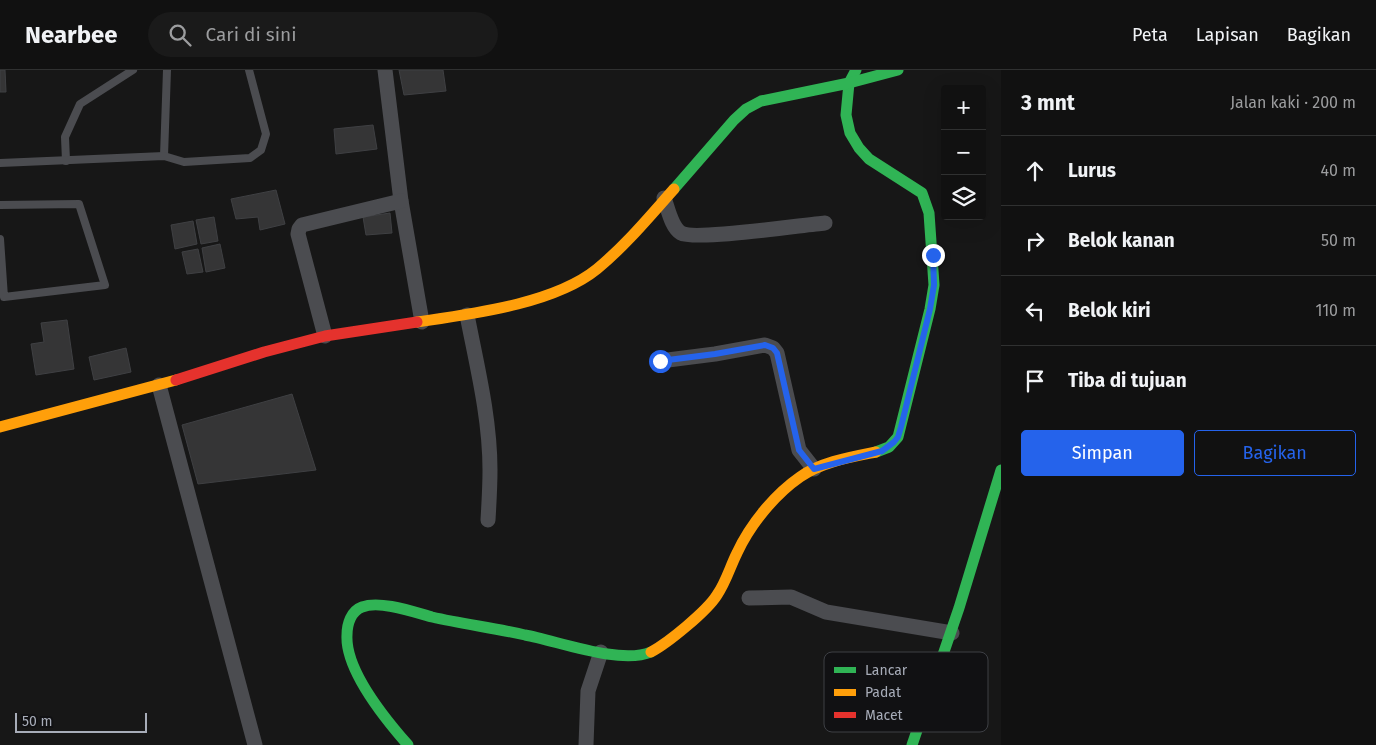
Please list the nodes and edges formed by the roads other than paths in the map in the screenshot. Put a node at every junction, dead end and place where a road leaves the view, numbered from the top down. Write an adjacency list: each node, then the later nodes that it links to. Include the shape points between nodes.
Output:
1 (133, 70): 9 (lane, via 80,104 65,137)
2 (168, 70): 8 (lane)
3 (249, 70): 8 (lane, via 266,134 261,150 250,158 184,162)
4 (385, 70): 12 (street)
5 (856, 70): 7 (street)
6 (898, 70): 7 (street)
7 (847, 83): 11 (street, via 768,98 746,109); 23 (street, via 846,115 850,133 859,148 869,159 918,189 925,198 934,285 898,437 882,451)
8 (164, 156): 9 (lane)
9 (66, 161): 10 (lane)
10 (0, 163)
11 (664, 198): 14 (street, via 676,228 689,236); 17 (street, via 631,238 578,282 544,297)
12 (401, 201): 18 (street); 19 (street, via 300,227 298,234)
13 (0, 205): 16 (lane, via 79,204 105,285)
14 (825, 223)
15 (0, 239): 16 (lane)
16 (2, 297)
17 (467, 315): 18 (street); 25 (street, via 488,443)
18 (422, 322): 19 (street)
19 (324, 336): 21 (street)
20 (660, 361): 23 (street, via 765,345 773,348 777,353 798,444)
21 (159, 385): 22 (street); 31 (street)
22 (2, 424)
23 (810, 464): 28 (street, via 758,520 741,545 717,594 696,617 660,646 643,655)
24 (1001, 470): 27 (street)
25 (488, 520)
26 (749, 598): 27 (street, via 791,597 826,612)
27 (952, 633): 29 (street)
28 (601, 652): 32 (street, via 513,631 364,605 353,614 347,627 346,642 351,661 393,729); 33 (street, via 588,690)
29 (945, 652)
30 (917, 732): 34 (street)
31 (256, 745)
32 (408, 745)
33 (586, 745)
34 (912, 745)

